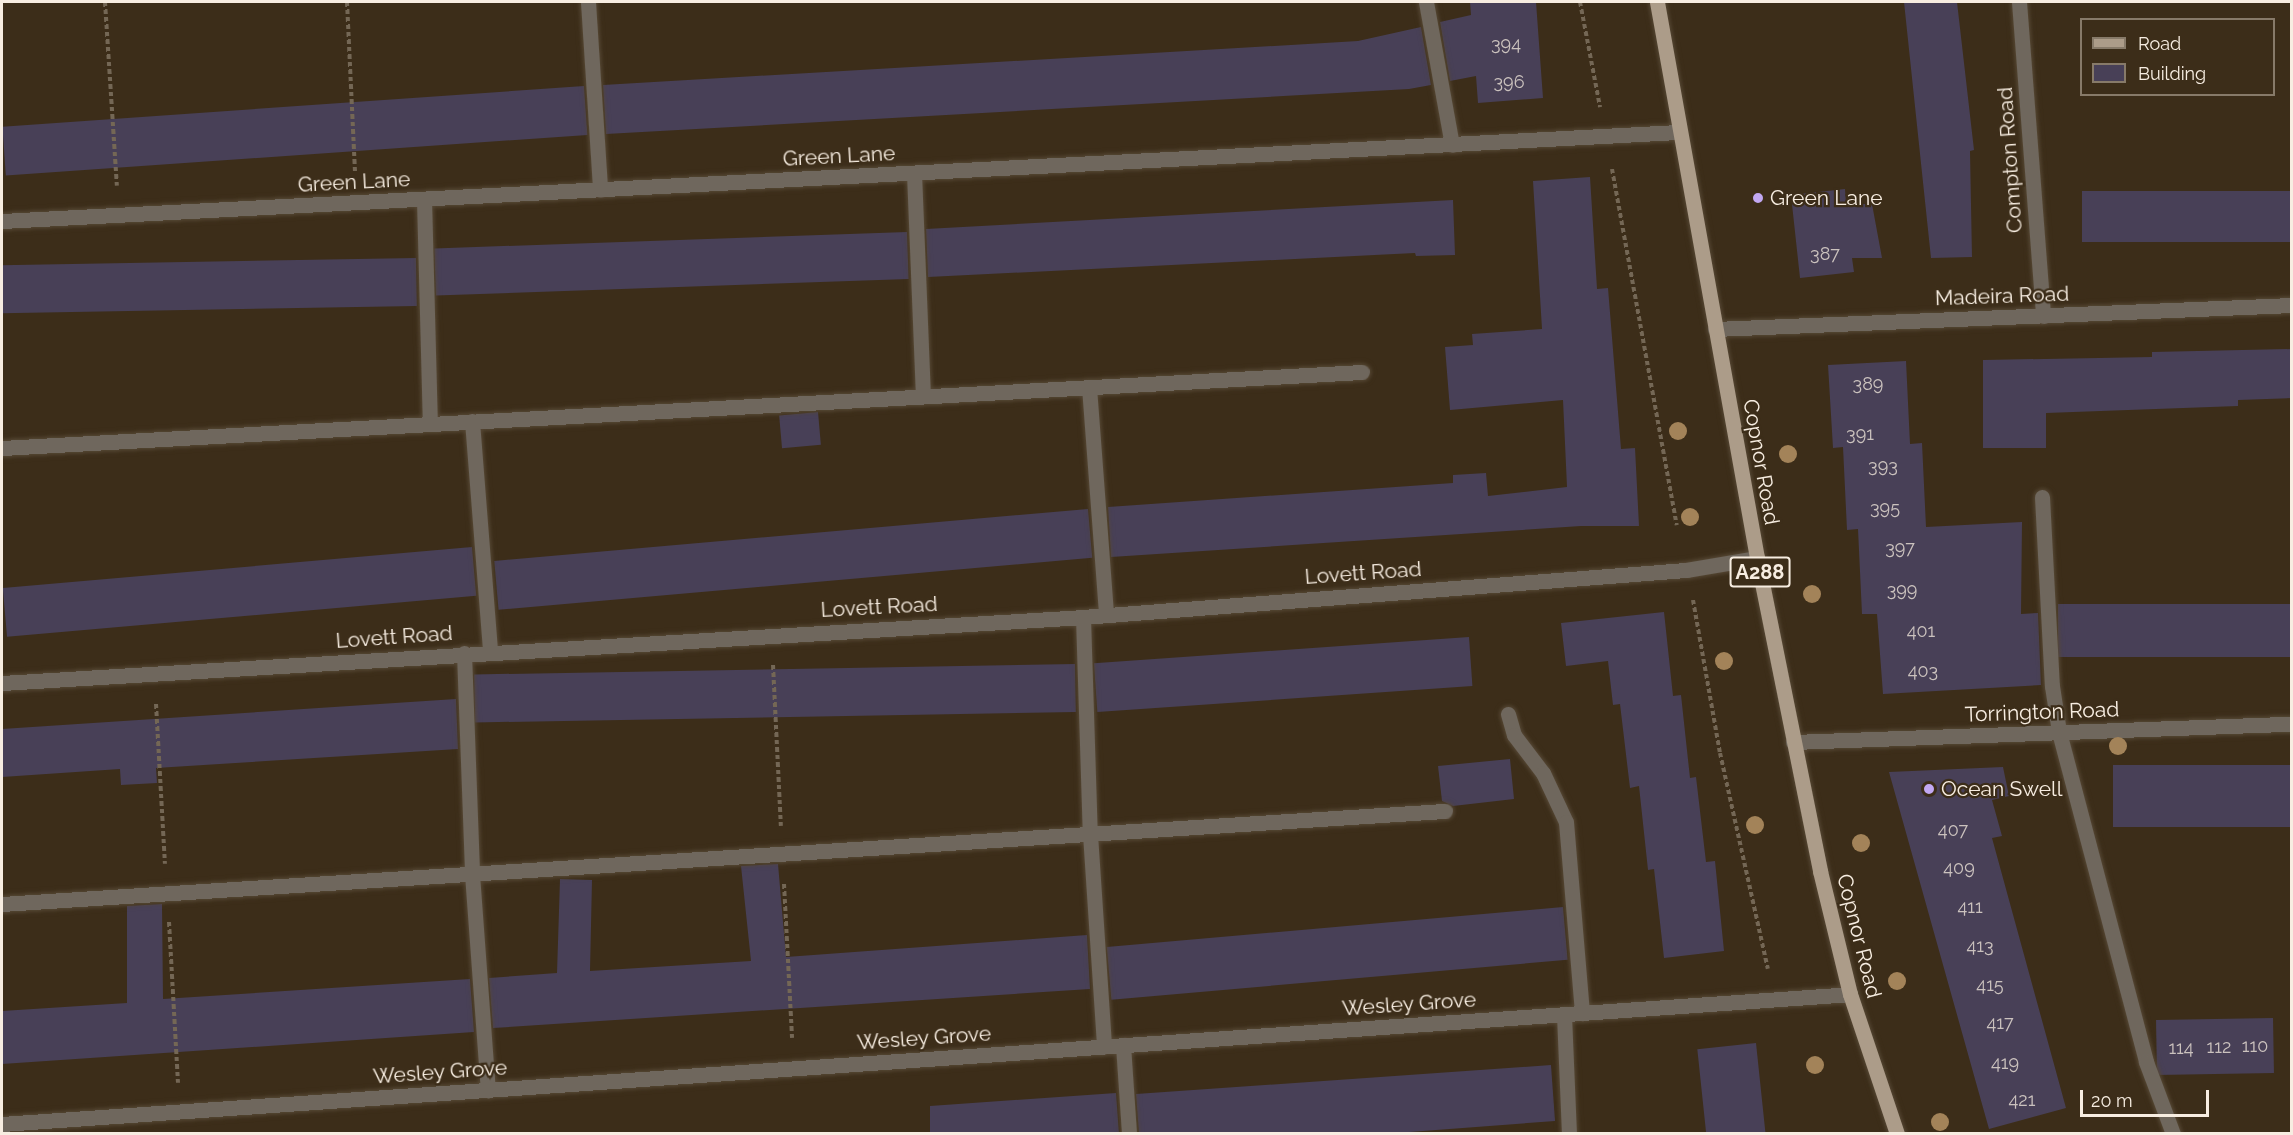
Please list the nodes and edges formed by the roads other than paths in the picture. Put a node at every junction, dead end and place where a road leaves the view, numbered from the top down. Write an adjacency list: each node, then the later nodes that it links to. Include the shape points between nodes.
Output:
1 (588, 2): 8 (street)
2 (1426, 2): 6 (street)
3 (1657, 2): 5 (main road, Copnor Road / A288)
4 (2019, 2): 12 (street, Compton Road)
5 (1680, 132): 6 (street, Green Lane); 13 (main road, Copnor Road / A288)
6 (1452, 145): 7 (street, Green Lane)
7 (914, 173): 8 (street, Green Lane); 16 (street)
8 (600, 190): 9 (street, Green Lane)
9 (424, 199): 10 (street, Green Lane); 18 (street)
10 (2, 222)
11 (2292, 304): 12 (street, Madeira Road)
12 (2043, 316): 13 (street, Madeira Road)
13 (1715, 329): 21 (main road, Copnor Road / A288)
14 (1362, 372): 15 (street)
15 (1089, 387): 16 (street); 22 (street)
16 (923, 396): 17 (street)
17 (472, 421): 18 (street); 24 (street)
18 (430, 424): 19 (street)
19 (2, 448)
20 (2042, 497): 29 (street, via 2052,686)
21 (1757, 558): 22 (street, Lovett Road, via 1686,570); 30 (main road, Copnor Road / A288)
22 (1106, 614): 23 (street, Lovett Road)
23 (1083, 617): 24 (street, Lovett Road); 32 (street)
24 (490, 650): 25 (street, Lovett Road)
25 (464, 653): 26 (street, Lovett Road); 33 (street)
26 (2, 683)
27 (1508, 714): 36 (street, via 1514,735 1543,773 1566,822)
28 (2292, 724): 29 (street, Torrington Road)
29 (2059, 732): 30 (street, Torrington Road); 45 (street, via 2146,1062)
30 (1793, 742): 35 (main road, Copnor Road / A288)
31 (1445, 811): 32 (street)
32 (1090, 834): 33 (street); 39 (street)
33 (472, 874): 34 (street); 40 (street)
34 (2, 904)
35 (1850, 994): 36 (street, Wesley Grove); 44 (main road, Copnor Road / A288)
36 (1582, 1014): 37 (street, Wesley Grove)
37 (1564, 1015): 38 (street, Wesley Grove); 43 (street)
38 (1123, 1045): 39 (street, Wesley Grove); 42 (street)
39 (1104, 1047): 40 (street, Wesley Grove)
40 (488, 1090): 41 (street, Wesley Grove)
41 (2, 1124)
42 (1129, 1134)
43 (1569, 1134)
44 (1897, 1134)
45 (2173, 1134)

